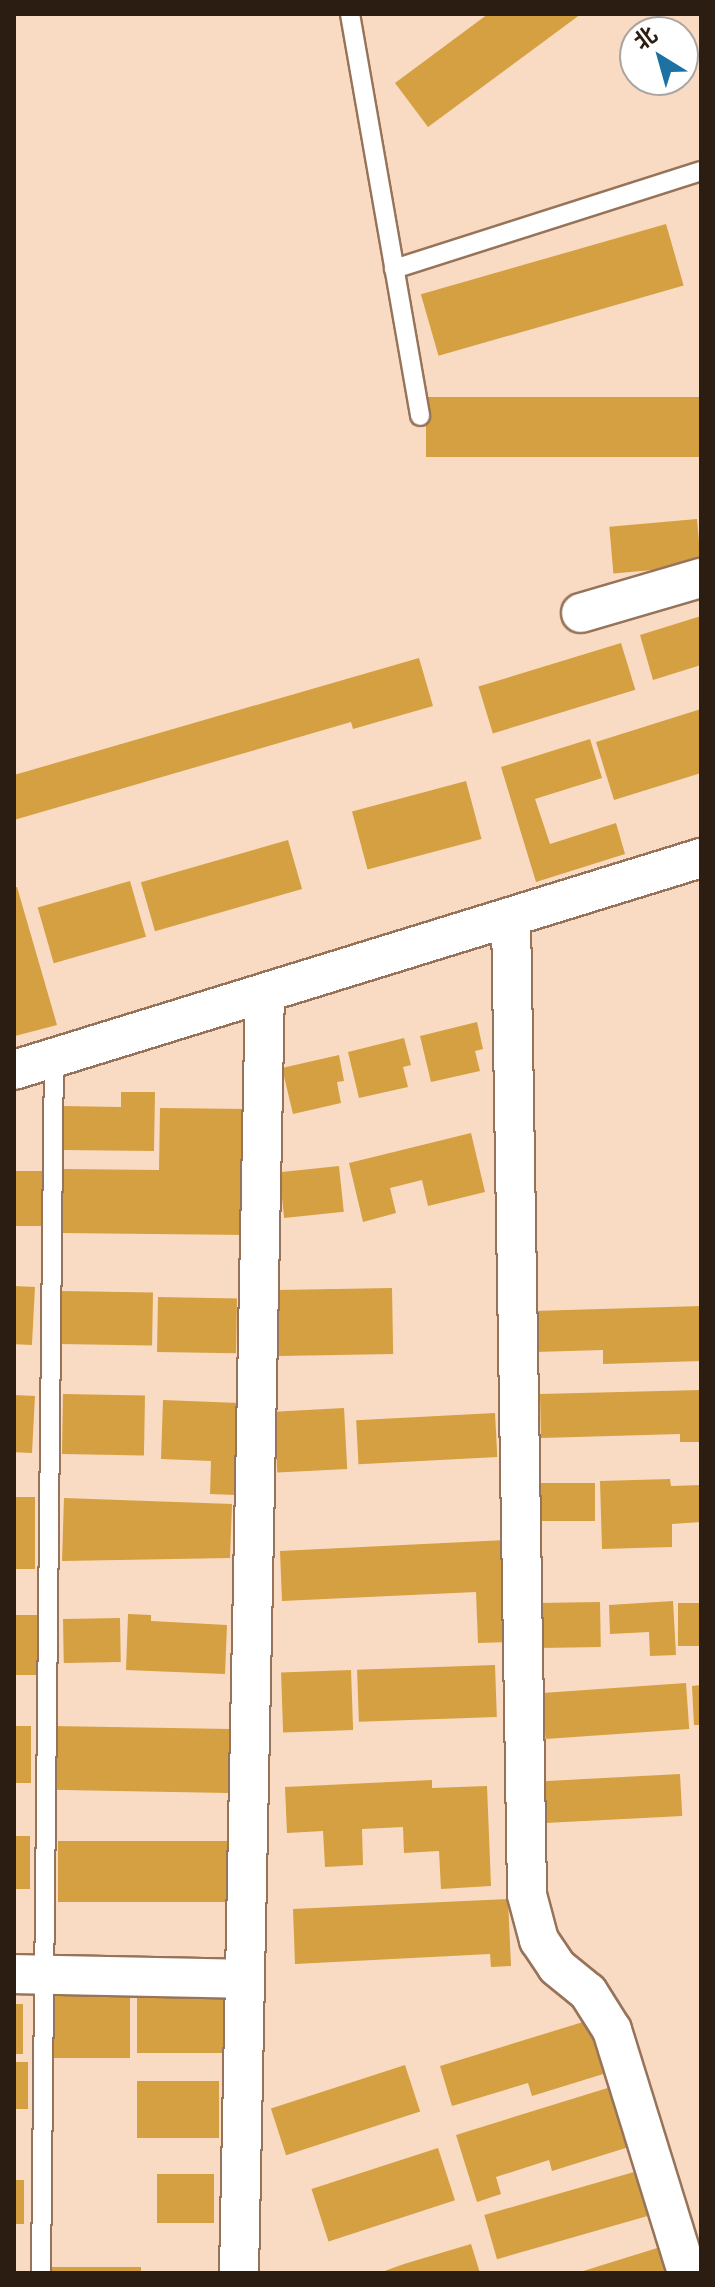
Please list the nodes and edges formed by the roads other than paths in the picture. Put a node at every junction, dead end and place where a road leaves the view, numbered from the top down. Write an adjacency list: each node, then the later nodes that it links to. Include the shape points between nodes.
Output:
1 (350, 14): 3 (lane)
2 (701, 171): 3 (lane)
3 (394, 269): 4 (lane)
4 (420, 416)
5 (701, 578): 6 (street)
6 (581, 613)
7 (701, 858): 8 (street)
8 (511, 917): 9 (street); 16 (street, via 527,1895 539,1940 557,1967 588,1992 612,2030)
9 (265, 993): 10 (street); 13 (street)
10 (54, 1058): 11 (street); 12 (lane)
11 (14, 1070)
12 (30, 1975): 13 (street); 14 (lane)
13 (245, 1979): 15 (street)
14 (41, 2273)
15 (239, 2273)
16 (687, 2273)

